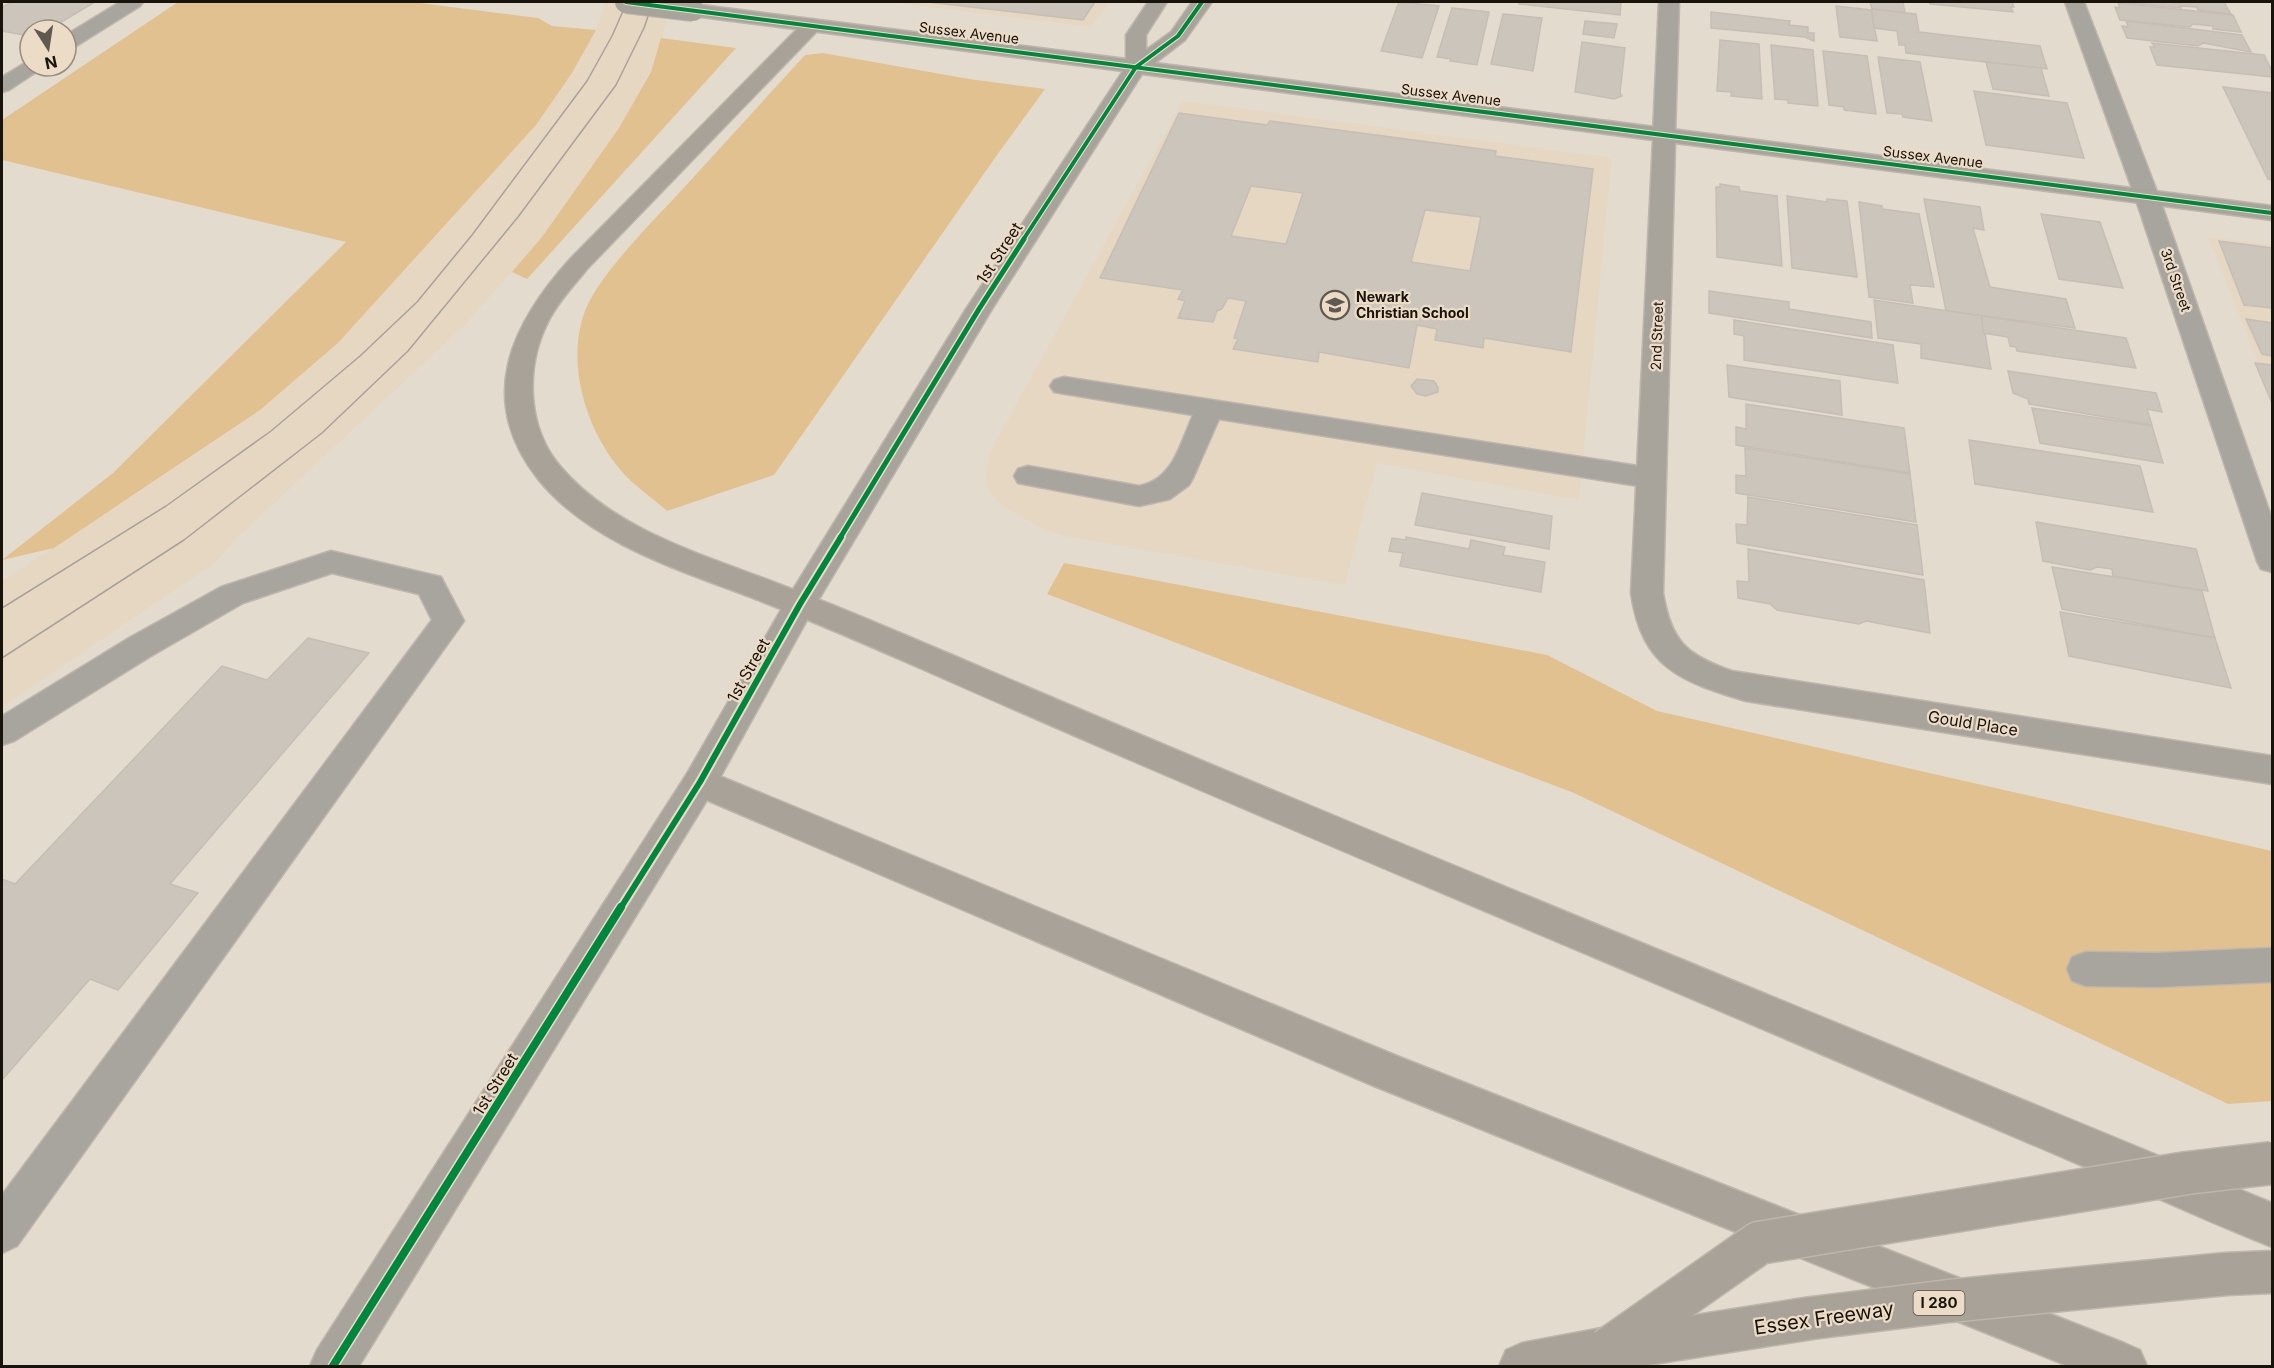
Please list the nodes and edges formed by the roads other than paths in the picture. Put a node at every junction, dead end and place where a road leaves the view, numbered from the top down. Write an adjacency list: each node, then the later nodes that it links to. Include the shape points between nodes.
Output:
1 (133, 2): 8 (street)
2 (626, 2): 7 (street, Sussex Avenue, bridge)
3 (1157, 2): 9 (street, via 1136,34)
4 (1202, 2): 9 (street, 1st Street, via 1178,36)
5 (1669, 2): 12 (street, 2nd Street)
6 (2073, 2): 13 (street, 3rd Street)
7 (812, 25): 9 (street, Sussex Avenue); 20 (highway, via 566,278 532,327 519,379 520,406 533,448 555,480 582,505 645,541)
8 (78, 36)
9 (1136, 67): 12 (street, Sussex Avenue); 20 (street, 1st Street, via 979,309)
10 (18, 75): 11 (street)
11 (2, 86)
12 (1664, 135): 13 (street, Sussex Avenue); 18 (street, 2nd Street)
13 (2147, 197): 14 (street, Sussex Avenue); 19 (street, 3rd Street)
14 (2272, 213)
15 (1064, 386): 16 (street)
16 (1210, 409): 17 (street, via 1179,478 1160,492 1139,496); 18 (street)
17 (1028, 476)
18 (1651, 478): 21 (street, 2nd Street, via 1648,609 1664,644)
19 (2272, 561)
20 (800, 604): 24 (street, 1st Street); 28 (highway)
21 (1679, 661): 23 (street, Gould Place, via 1699,674 1746,688)
22 (2, 732): 29 (street, via 232,595 331,562 430,585 448,621)
23 (2272, 770)
24 (700, 782): 32 (street, 1st Street); 34 (highway, via 1388,1072)
25 (2272, 965): 26 (street)
26 (2086, 969)
27 (2272, 1163): 31 (highway, bridge, via 2187,1173 1759,1243)
28 (2272, 1225)
29 (2, 1231)
30 (2272, 1272): 31 (highway, Essex Freeway / I 280, bridge, via 1949,1301)
31 (1606, 1350): 33 (highway, Essex Freeway / I 280)
32 (333, 1366)
33 (1522, 1366)
34 (2124, 1366)

